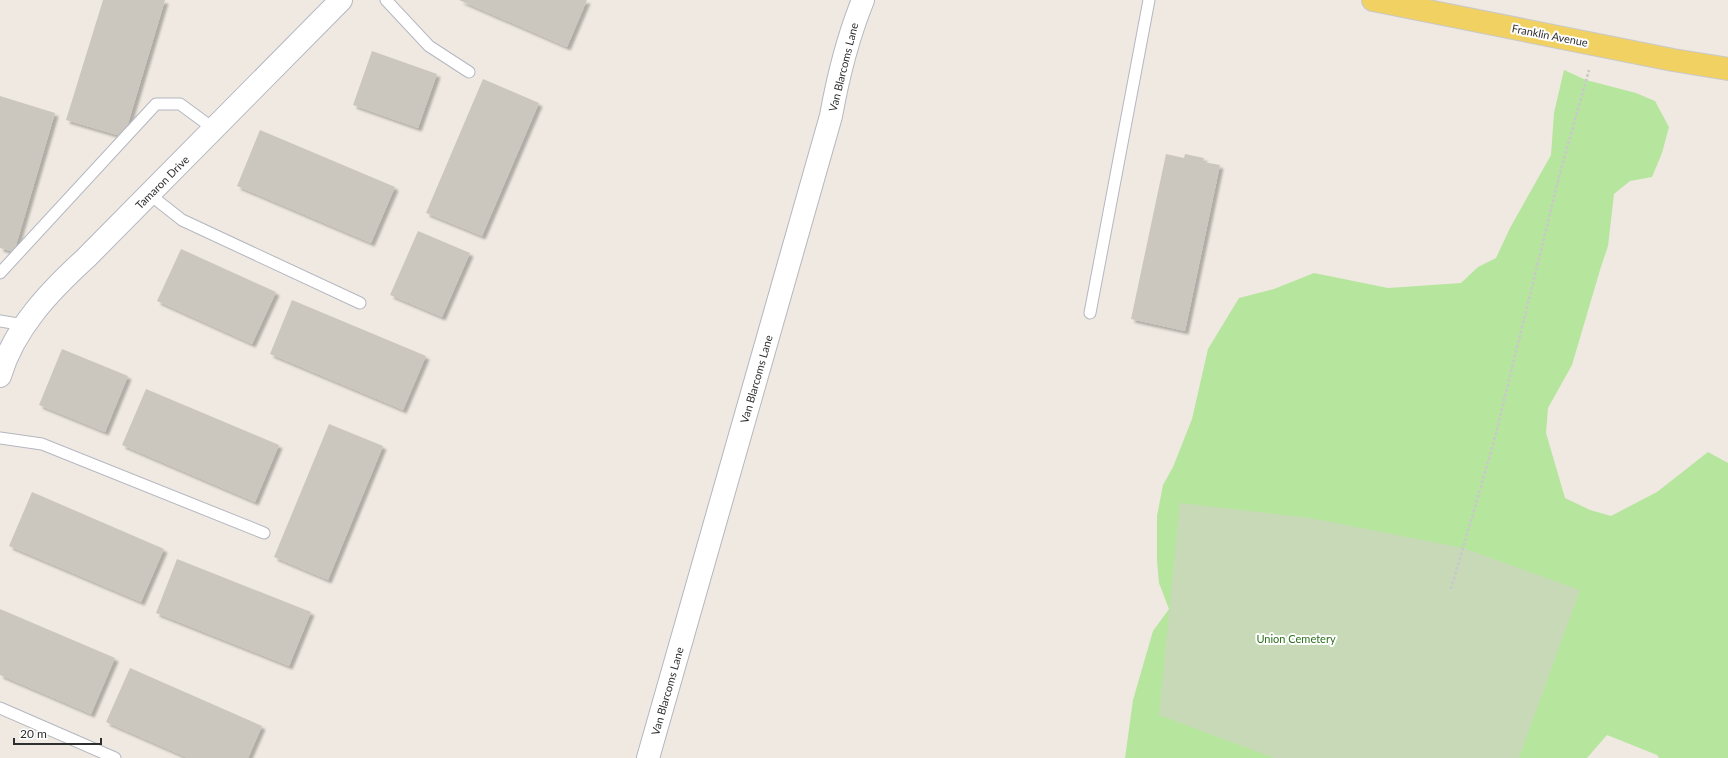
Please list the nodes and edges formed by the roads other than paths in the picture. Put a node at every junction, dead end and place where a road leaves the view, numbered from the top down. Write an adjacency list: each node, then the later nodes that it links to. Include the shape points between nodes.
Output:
1 (341, 0): 8 (street, Tamaron Drive)
2 (386, 0): 7 (lane, via 429,46)
3 (863, 0): 20 (street, Van Blarcoms Lane, via 838,80 829,124)
4 (1148, 0): 12 (lane)
5 (1373, 0): 6 (main road, Franklin Avenue)
6 (1728, 69)
7 (470, 72)
8 (214, 129): 9 (street, Tamaron Drive); 10 (lane, via 180,104 156,104)
9 (149, 194): 11 (lane, via 182,220); 14 (street, Tamaron Drive, via 57,284)
10 (0, 273)
11 (360, 303)
12 (1090, 313)
13 (0, 321): 14 (lane)
14 (24, 325): 15 (street, Tamaron Drive)
15 (0, 376)
16 (0, 438): 17 (lane, via 42,444)
17 (264, 533)
18 (0, 708): 19 (lane)
19 (115, 758)
20 (648, 758)

